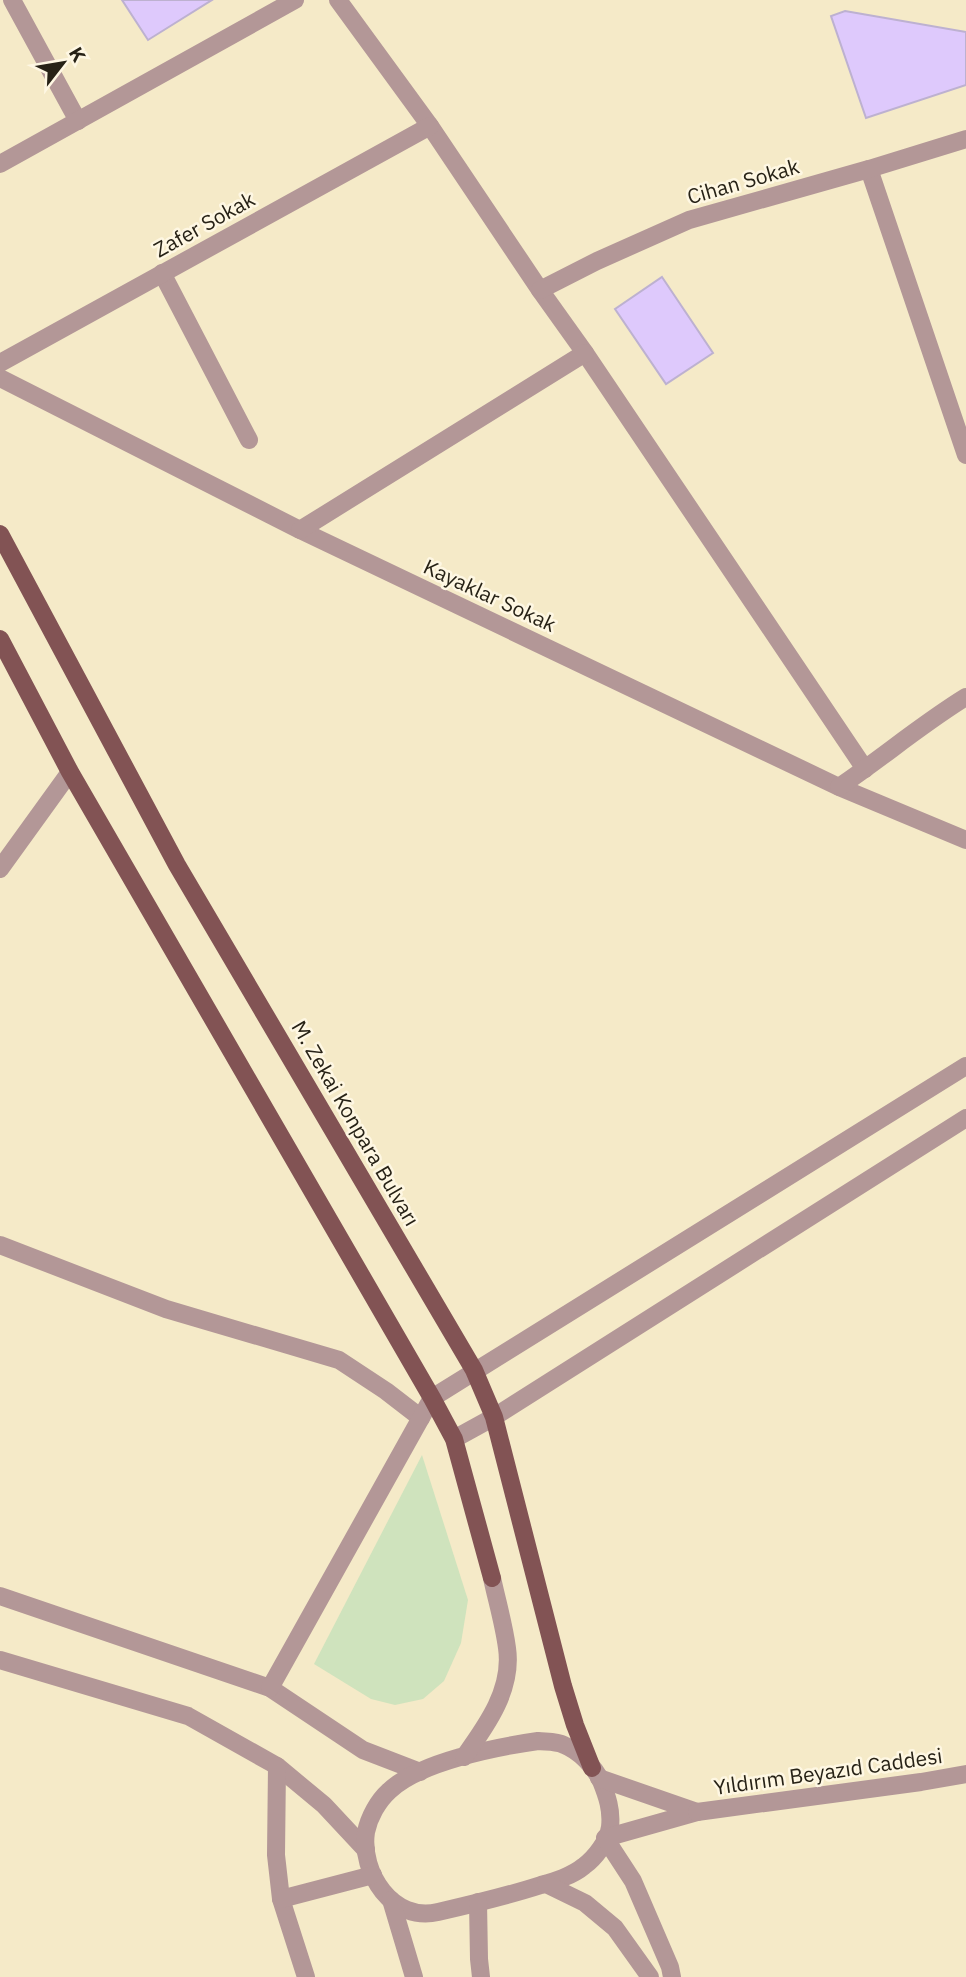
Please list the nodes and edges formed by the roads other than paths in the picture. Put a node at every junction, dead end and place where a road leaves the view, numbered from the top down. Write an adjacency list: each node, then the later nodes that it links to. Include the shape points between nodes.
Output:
1 (12, 0): 4 (street)
2 (295, 0): 4 (street)
3 (338, 0): 5 (street)
4 (78, 121): 7 (street)
5 (430, 126): 9 (street, Zafer Sokak); 10 (street)
6 (966, 139): 8 (street, Cihan Sokak)
7 (0, 164)
8 (869, 169): 10 (street, Cihan Sokak, via 689,219); 15 (street)
9 (162, 273): 12 (street, Zafer Sokak); 14 (street)
10 (540, 290): 11 (street)
11 (586, 353): 16 (street); 20 (street)
12 (0, 363)
13 (0, 378): 16 (street, Kayaklar Sokak)
14 (249, 440)
15 (966, 455)
16 (299, 530): 22 (street, Kayaklar Sokak)
17 (0, 534): 28 (main road, M. Zekai Konpara Bulvarı, via 177,865)
18 (0, 639): 21 (main road)
19 (966, 697): 20 (street)
20 (865, 769): 22 (street)
21 (70, 772): 24 (street); 29 (main road)
22 (839, 787): 23 (street, Kayaklar Sokak)
23 (966, 841)
24 (0, 869)
25 (966, 1066): 28 (street)
26 (966, 1118): 30 (street)
27 (0, 1245): 31 (street, via 166,1309 339,1360)
28 (474, 1370): 29 (street); 30 (main road, M. Zekai Konpara Bulvarı)
29 (432, 1398): 31 (street); 32 (main road)
30 (494, 1417): 32 (street); 40 (main road, M. Zekai Konpara Bulvarı, via 563,1686)
31 (421, 1418): 36 (street)
32 (454, 1439): 33 (main road)
33 (492, 1578): 37 (street, via 507,1650 506,1678 498,1705)
34 (0, 1596): 36 (street)
35 (0, 1660): 38 (street, via 188,1716)
36 (270, 1688): 39 (street, via 363,1750)
37 (464, 1757): 39 (street); 40 (street, via 538,1741 562,1744 582,1756)
38 (277, 1766): 44 (street, via 324,1805); 47 (street, via 276,1855)
39 (419, 1772): 44 (street, via 388,1792 373,1810)
40 (596, 1773): 42 (street); 43 (street, via 610,1804 610,1829)
41 (966, 1774): 42 (street, Yıldırım Beyazıd Caddesi)
42 (697, 1812): 43 (street, Yıldırım Beyazıd Caddesi)
43 (605, 1838): 46 (street, via 584,1867); 54 (street, via 633,1881)
44 (366, 1850): 45 (street)
45 (373, 1875): 47 (street); 48 (street)
46 (546, 1884): 49 (street); 53 (street, via 585,1903 615,1928)
47 (281, 1899): 50 (street)
48 (391, 1900): 49 (street, via 404,1911 427,1915); 51 (street)
49 (478, 1902): 52 (street)
50 (306, 1977)
51 (414, 1977)
52 (481, 1977)
53 (650, 1977)
54 (671, 1977)

